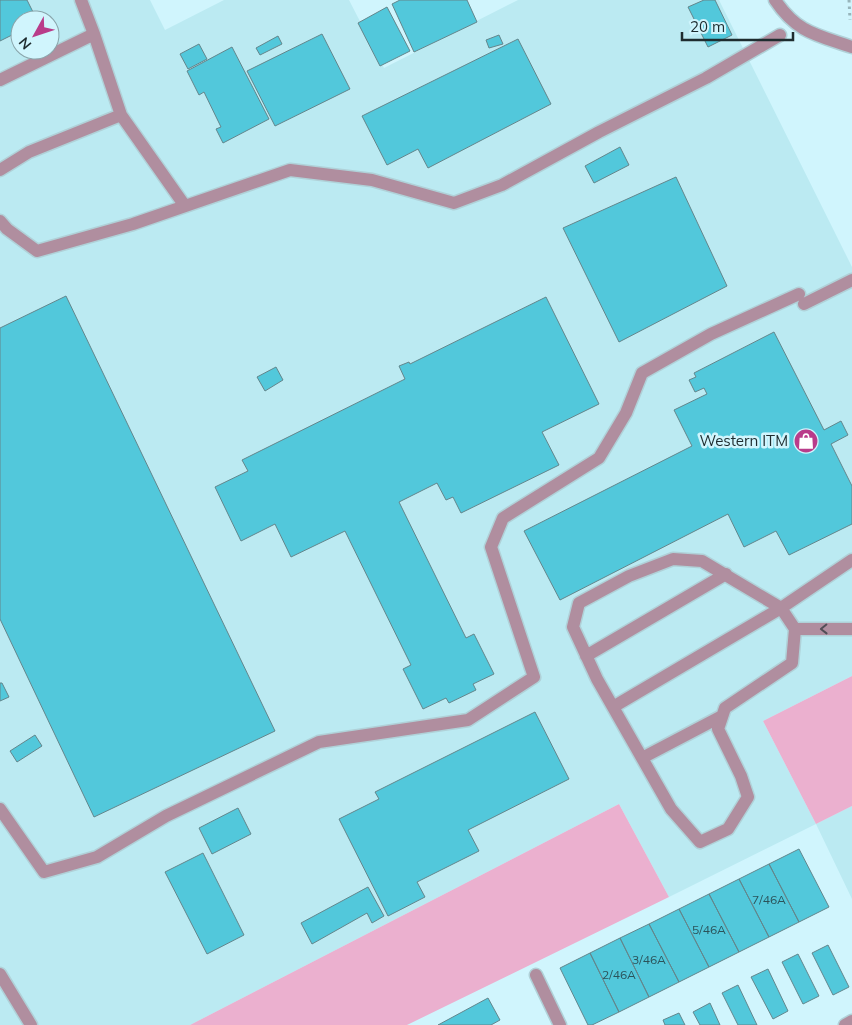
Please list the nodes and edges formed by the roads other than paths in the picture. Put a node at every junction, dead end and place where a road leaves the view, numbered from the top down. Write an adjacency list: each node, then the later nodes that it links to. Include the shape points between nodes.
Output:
1 (80, 0): 3 (street)
2 (776, 0): 5 (street, via 787,18 810,33)
3 (94, 34): 6 (street); 7 (street)
4 (780, 34): 9 (street, via 706,78 502,185 454,203 372,180 290,170)
5 (852, 47)
6 (0, 80)
7 (121, 115): 8 (street, via 29,152); 9 (street)
8 (0, 170)
9 (185, 206): 10 (street, via 134,224 37,250)
10 (0, 221)
11 (852, 280): 21 (street, via 711,334 642,373 626,413 599,458 502,518 491,547 534,677 468,720 320,742 166,816 98,857 44,872)
12 (852, 560): 14 (street)
13 (726, 574): 14 (street); 17 (street); 17 (street, via 702,561 673,559 629,576 579,603 572,628)
14 (782, 608): 15 (street); 18 (street)
15 (795, 629): 16 (street, one-way to 15); 19 (street, via 792,663 725,708)
16 (852, 629)
17 (586, 656): 18 (street)
18 (613, 707): 20 (street)
19 (722, 716): 20 (street); 20 (street, via 718,729 748,797 728,829 700,842 671,809)
20 (642, 758)
21 (1, 816)
22 (0, 974): 25 (street)
23 (536, 975): 26 (street)
24 (852, 1021): 27 (street)
25 (32, 1025)
26 (560, 1025)
27 (845, 1025)

